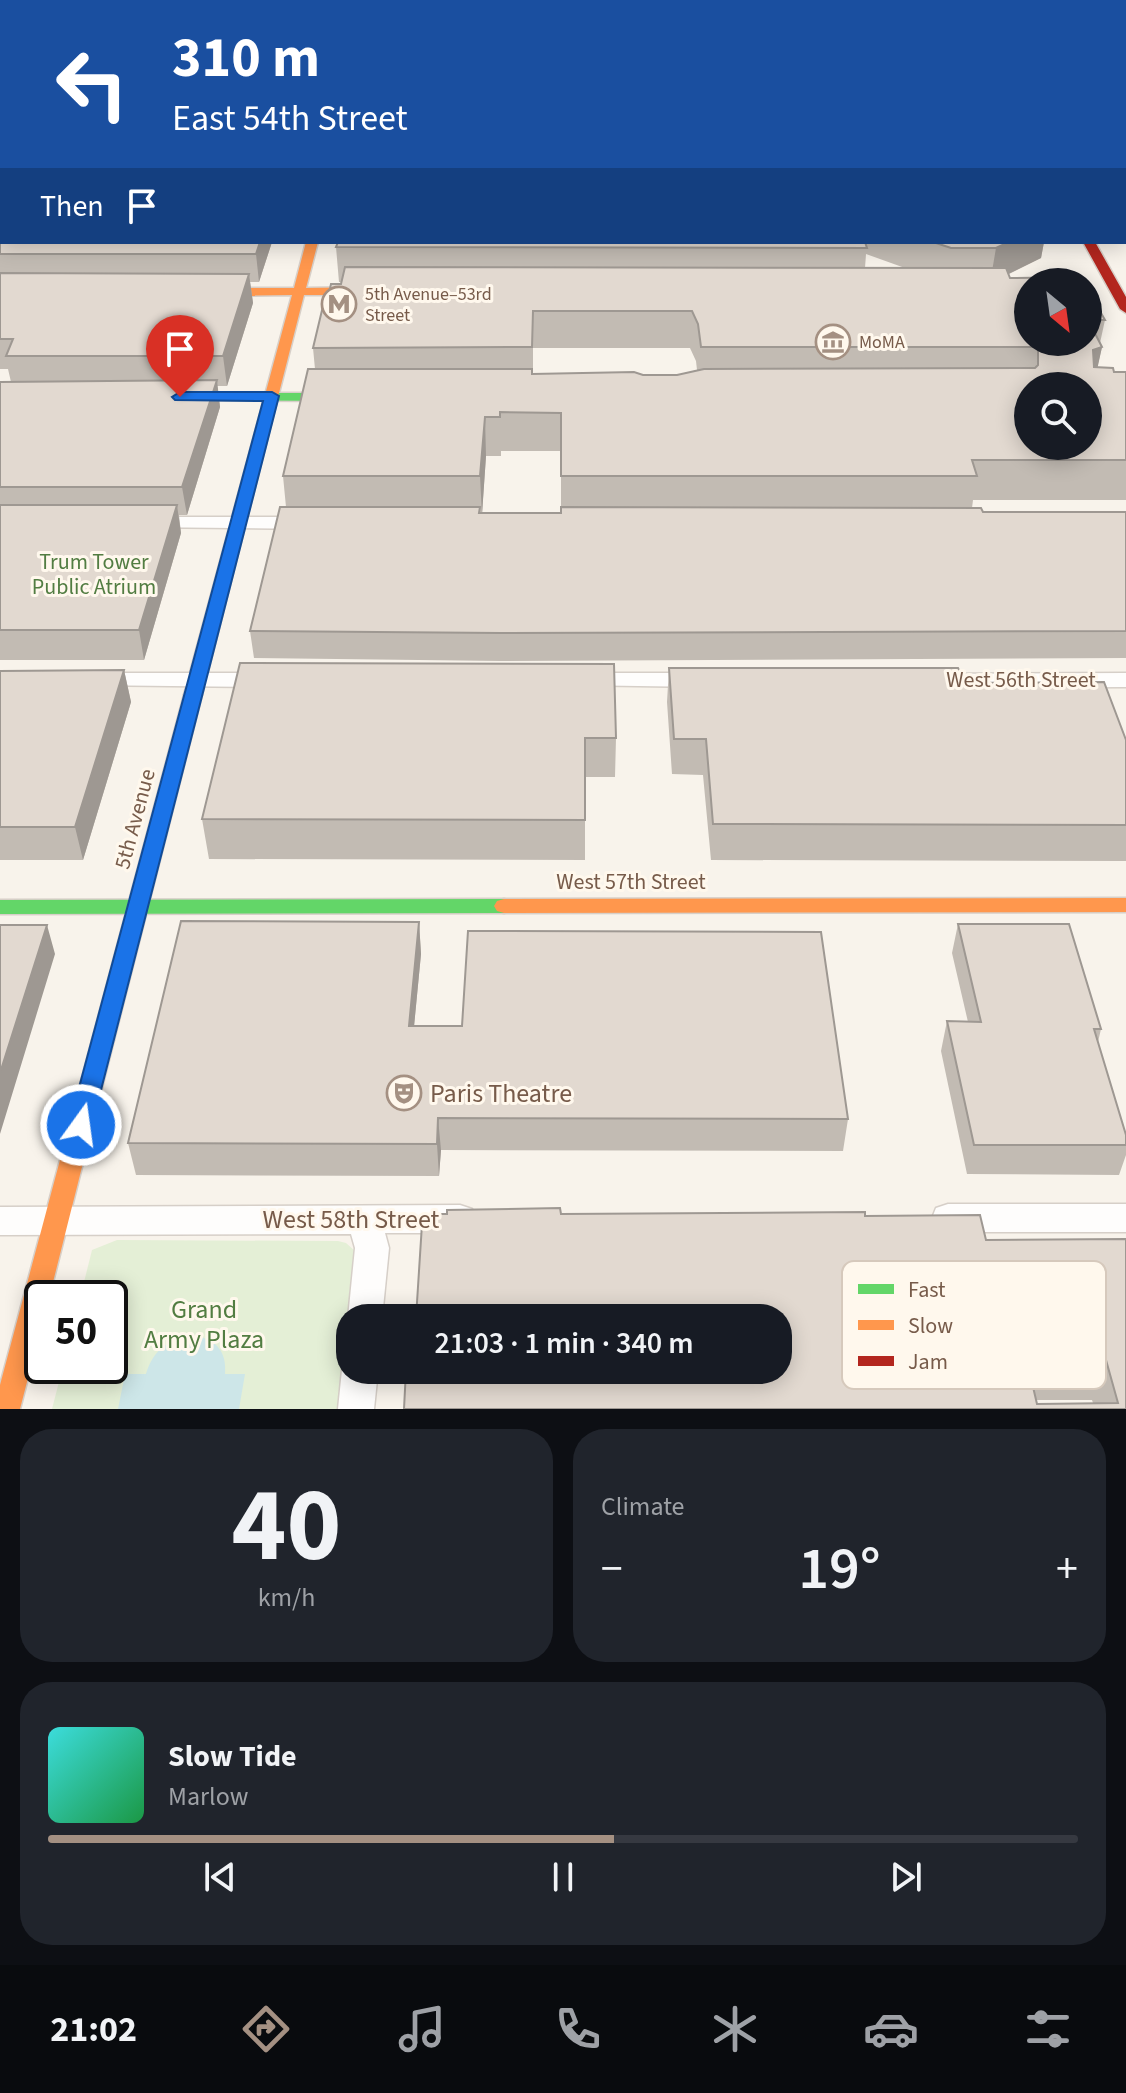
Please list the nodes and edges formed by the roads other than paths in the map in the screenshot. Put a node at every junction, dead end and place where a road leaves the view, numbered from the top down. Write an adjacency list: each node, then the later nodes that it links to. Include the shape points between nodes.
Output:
1 (311, 244): 5 (main road, 5th Avenue)
2 (1090, 244): 6 (main road)
3 (402, 291): 5 (main road)
4 (190, 292): 5 (main road)
5 (299, 292): 7 (main road, 5th Avenue)
6 (1118, 297)
7 (272, 396): 8 (main road); 9 (main road); 11 (main road, 5th Avenue)
8 (160, 397)
9 (369, 397)
10 (122, 523): 11 (street)
11 (239, 523): 12 (street); 14 (main road, 5th Avenue)
12 (339, 523)
13 (76, 680): 14 (street)
14 (196, 680): 15 (street); 22 (main road, 5th Avenue)
15 (291, 680)
16 (562, 680): 17 (street)
17 (721, 680)
18 (1126, 680): 19 (street, West 56th Street)
19 (911, 681)
20 (1126, 905): 22 (main road, West 57th Street)
21 (0, 907): 22 (main road, West 57th Street)
22 (137, 907): 27 (main road, 5th Avenue)
23 (919, 1218): 24 (street)
24 (1126, 1218)
25 (360, 1219): 26 (street, West 58th Street); 27 (street, West 58th Street); 29 (street, via 372,1248)
26 (488, 1219)
27 (56, 1220): 28 (street, West 58th Street); 31 (main road, 5th Avenue)
28 (0, 1221)
29 (366, 1304)
30 (359, 1384): 32 (street)
31 (7, 1409)
32 (356, 1409)

